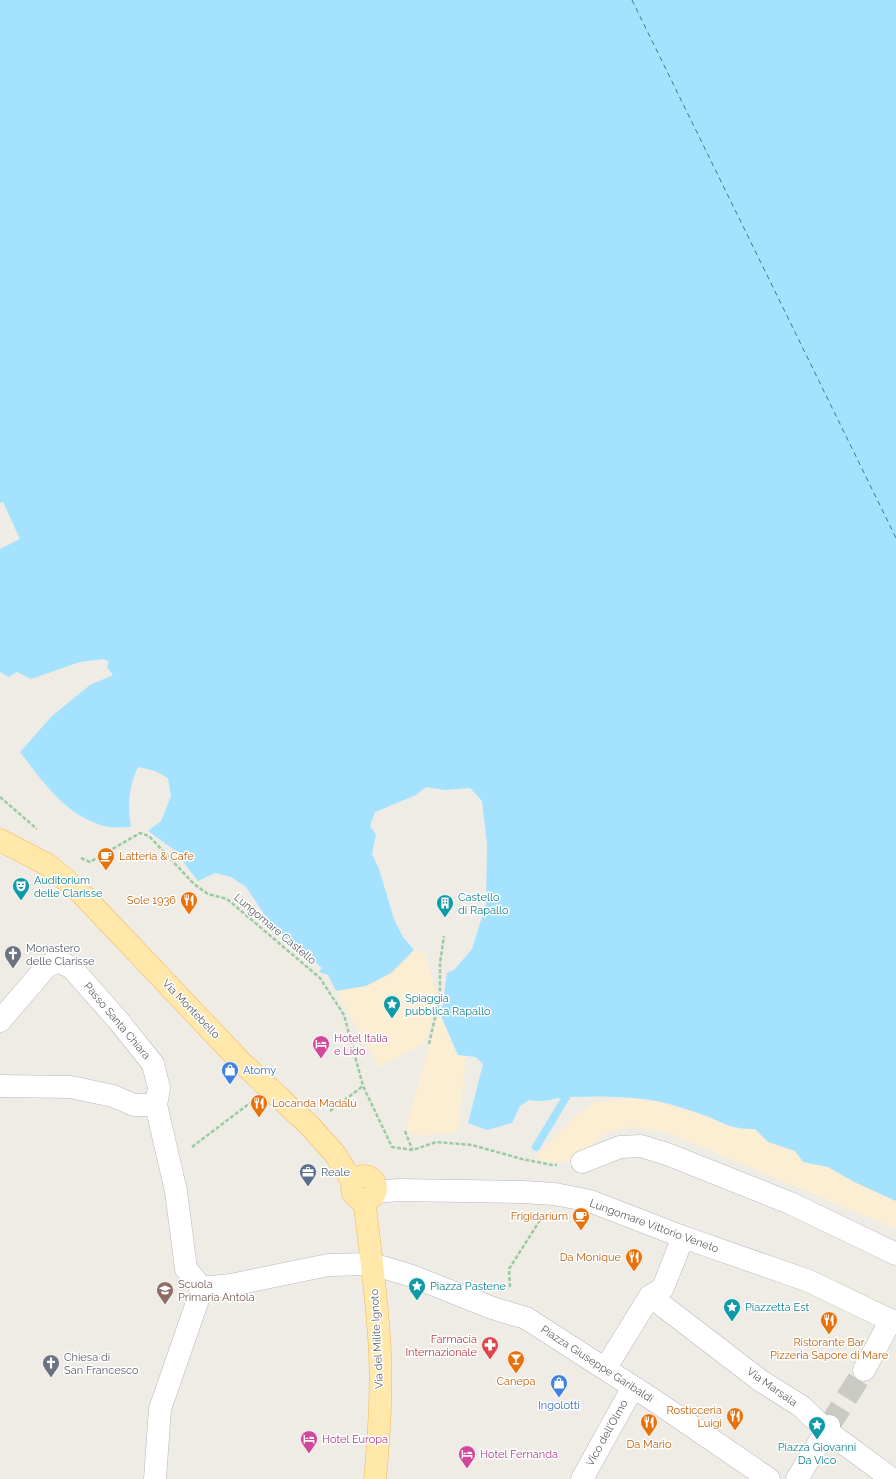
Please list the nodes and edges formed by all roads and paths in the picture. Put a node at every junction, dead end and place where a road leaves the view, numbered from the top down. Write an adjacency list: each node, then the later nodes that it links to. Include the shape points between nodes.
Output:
1 (0, 797): 2 (path)
2 (40, 832)
3 (0, 840): 10 (main road, Via Montebello, via 48,865 80,892 242,1062)
4 (76, 857): 9 (path, Lungomare Castello, via 90,862 140,833 149,836 194,884 208,894 227,899 320,978 344,1016)
5 (444, 936): 7 (path, via 440,964 440,996)
6 (0, 1021): 11 (street, Passo Santa Chiara, via 47,966 58,961 72,968 153,1064 159,1088)
7 (429, 1044)
8 (0, 1086): 11 (street, via 71,1087 113,1096 134,1105)
9 (363, 1086): 12 (path); 14 (path, Lungomare Castello, via 392,1147)
10 (270, 1088): 12 (main road, Via Montebello); 15 (path, via 192,1147)
11 (156, 1105): 15 (street)
12 (310, 1126): 17 (main road, Via Montebello)
13 (405, 1131): 14 (path)
14 (412, 1150): 16 (path, via 436,1142 472,1145 552,1166)
15 (169, 1160): 22 (street, via 176,1191 186,1269)
16 (582, 1162): 20 (street, via 620,1147 641,1146 790,1203)
17 (366, 1187): 19 (street, Lungomare Vittorio Veneto, via 555,1194 590,1201); 21 (main road, Via del Milite Ignoto)
18 (550, 1217): 24 (path, via 543,1216 509,1269)
19 (683, 1237): 23 (street, via 663,1288); 25 (street, Lungomare Vittorio Veneto, via 809,1281)
20 (896, 1254)
21 (372, 1264): 22 (street, Piazza Giuseppe Garibaldi, via 328,1265 231,1285); 24 (street, Piazza Giuseppe Garibaldi, via 412,1276); 31 (main road, Via del Milite Ignoto, via 380,1355 380,1424)
22 (202, 1288): 30 (street, via 160,1409)
23 (650, 1296): 26 (street); 29 (street, Via Marsala, via 761,1381 801,1406)
24 (513, 1314): 26 (street, Piazza Giuseppe Garibaldi, via 526,1318)
25 (893, 1321): 27 (street)
26 (605, 1369): 28 (street, Piazza Giuseppe Garibaldi)
27 (864, 1370)
28 (633, 1387): 32 (street, Vico dell’Olmo); 33 (street, Piazza Giuseppe Garibaldi)
29 (828, 1428): 34 (street); 35 (street, Via Marsala)
30 (155, 1479)
31 (375, 1479)
32 (582, 1479)
33 (769, 1479)
34 (797, 1479)
35 (892, 1479)

